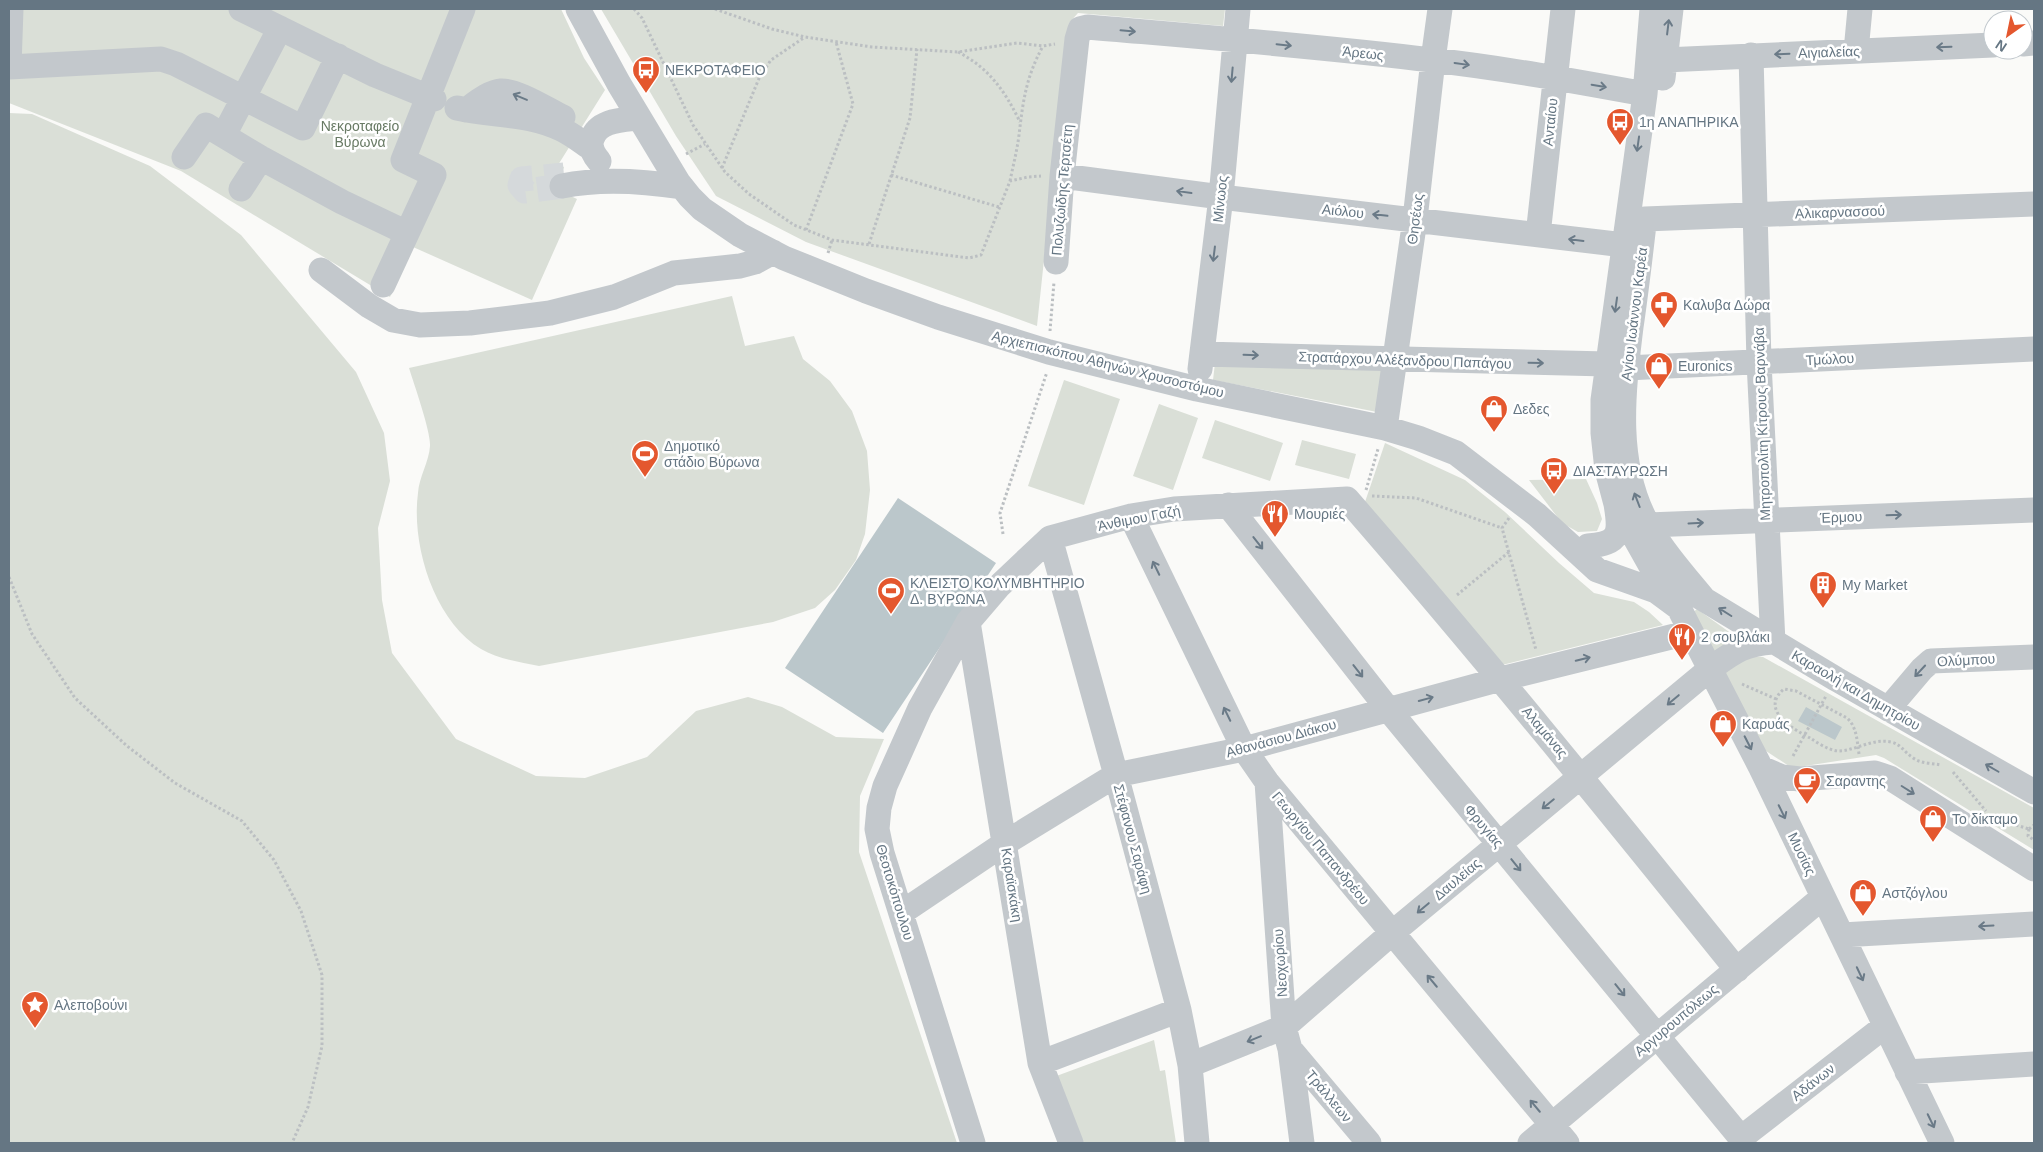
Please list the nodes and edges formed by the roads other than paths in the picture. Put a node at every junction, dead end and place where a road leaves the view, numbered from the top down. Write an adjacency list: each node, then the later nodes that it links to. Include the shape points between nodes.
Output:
1 (11, 9): 20 (street)
2 (463, 9): 25 (street)
3 (578, 9): 22 (street, Αρχιεπισκόπου Αθηνών Χρυσοστόμου)
4 (1238, 9): 13 (street, Μίνωος)
5 (1440, 9): 18 (street, Θησέως)
6 (1563, 9): 21 (street, Ανταίου)
7 (1652, 9): 23 (street, Αγίου Ιωάννου Καρέα)
8 (1671, 9): 19 (street, Αγίου Ιωάννου Καρέα, one-way to 8)
9 (1860, 9): 15 (street)
10 (249, 11): 11 (street)
11 (280, 28): 16 (street); 24 (street)
12 (1080, 29): 13 (street, Άρεως, one-way to 13, via 1088,27); 33 (street, Πολυζωίδης Τερτσέτη)
13 (1235, 40): 18 (street, Άρεως, one-way to 18); 36 (street, Μίνωος, one-way to 36)
14 (1983, 45): 15 (street, Αιγιαλείας, one-way to 15)
15 (1856, 51): 17 (street, Αιγιαλείας, one-way to 17)
16 (338, 56): 24 (street, via 303,128); 25 (street)
17 (1751, 56): 19 (street, Αιγιαλείας); 38 (street, Μητροπολίτη Κίτρους Βαρνάβα)
18 (1433, 60): 21 (street, Άρεως, one-way to 21); 39 (street, Θησέως)
19 (1665, 60): 40 (street, Αγίου Ιωάννου Καρέα)
20 (9, 66): 24 (street, via 161,59)
21 (1554, 77): 23 (street, Άρεως, one-way to 23); 42 (street, Ανταίου)
22 (619, 84): 27 (street, Αρχιεπισκόπου Αθηνών Χρυσοστόμου); 29 (street, via 601,116)
23 (1645, 94): 43 (street, Αγίου Ιωάννου Καρέα, one-way to 43)
24 (242, 98): 28 (street)
25 (431, 98): 41 (street, via 404,160 434,175)
26 (462, 108): 29 (street, via 546,123)
27 (639, 118): 29 (street, via 602,126); 34 (street, Αρχιεπισκόπου Αθηνών Χρυσοστόμου)
28 (224, 135): 30 (street, via 206,125); 31 (street)
29 (594, 139): 32 (street, via 601,163)
30 (184, 157)
31 (261, 158): 35 (street); 41 (street)
32 (611, 170): 34 (street); 34 (street, via 563,180 657,183)
33 (1062, 176): 36 (street, Αιόλου, one-way to 33); 45 (street, Πολυζωίδης Τερτσέτη)
34 (676, 179): 44 (street, Αρχιεπισκόπου Αθηνών Χρυσοστόμου, via 702,209 740,235)
35 (241, 188)
36 (1220, 197): 39 (street, Αιόλου, one-way to 36); 49 (street, Μίνωος, one-way to 49)
37 (2034, 204): 38 (street, Αλικαρνασσού)
38 (1756, 216): 40 (street, Αλικαρνασσού); 51 (street, Μητροπολίτη Κίτρους Βαρνάβα)
39 (1415, 219): 42 (street, Αιόλου); 50 (street, Θησέως)
40 (1645, 219): 52 (street, Αγίου Ιωάννου Καρέα)
41 (407, 233): 47 (street)
42 (1538, 235): 43 (street, Αιόλου, one-way to 42)
43 (1624, 246): 52 (street, Αγίου Ιωάννου Καρέα, one-way to 52)
44 (773, 252): 46 (street, via 740,266 674,273 614,297 550,313 470,323 420,325 393,320); 53 (street, Αρχιεπισκόπου Αθηνών Χρυσοστόμου, via 920,311 1049,352)
45 (1056, 262)
46 (320, 270)
47 (383, 285)
48 (2034, 349): 51 (street, Τμώλου)
49 (1202, 354): 50 (street, Στρατάρχου Αλέξανδρου Παπάγου, one-way to 50); 53 (street, Μίνωος)
50 (1396, 360): 52 (street, Στρατάρχου Αλέξανδρου Παπάγου, one-way to 52); 54 (street, Θησέως)
51 (1759, 362): 52 (street, Τμώλου); 60 (street, Μητροπολίτη Κίτρους Βαρνάβα)
52 (1617, 366): 56 (street, Αγίου Ιωάννου Καρέα, via 1603,400 1607,470); 61 (street, Αγίου Ιωάννου Καρέα, one-way to 52, via 1628,474 1624,410)
53 (1197, 389): 54 (street, Αρχιεπισκόπου Αθηνών Χρυσοστόμου)
54 (1381, 438): 62 (street, Αρχιεπισκόπου Αθηνών Χρυσοστόμου, via 1418,438 1456,453)
55 (1347, 499): 57 (street, Άνθιμου Γαζή); 73 (street, Αλαμάνας)
56 (1616, 504): 64 (street, via 1620,524 1616,536 1610,542); 65 (street, Αγίου Ιωάννου Καρέα)
57 (1228, 505): 59 (street, Άνθιμου Γαζή); 75 (street, Φρυγίας, one-way to 75)
58 (2034, 510): 60 (street, Έρμου, one-way to 58)
59 (1131, 516): 63 (street, Άνθιμου Γαζή); 76 (street, Γεωργίου Παπανδρέου, one-way to 59)
60 (1766, 519): 61 (street, Έρμου, one-way to 60); 70 (street, Μητροπολίτη Κίτρους Βαρνάβα)
61 (1648, 525): 66 (street, Αγίου Ιωάννου Καρέα)
62 (1561, 536): 64 (street, Αρχιεπισκόπου Αθηνών Χρυσοστόμου); 67 (street, Αρχιεπισκόπου Αθηνών Χρυσοστόμου, via 1597,570 1656,591)
63 (1050, 538): 68 (street, Άνθιμου Γαζή, via 998,586); 78 (street, Στέφανου Σαράφη)
64 (1588, 546): 65 (street, Αρχιεπισκόπου Αθηνών Χρυσοστόμου, via 1619,561)
65 (1653, 570): 66 (street, Καραολή και Δημητρίου); 67 (street, Μυσίας)
66 (1703, 598): 70 (street, Καραολή και Δημητρίου, one-way to 66)
67 (1679, 608): 69 (street, Μυσίας)
68 (968, 622): 82 (street, Καραϊσκάκη); 86 (street, Θεοτοκόπουλου, via 920,708 885,786 879,808 877,829 882,853)
69 (1691, 632): 72 (street, Μυσίας); 73 (street, Αθανάσιου Διάκου, one-way to 69)
70 (1774, 642): 72 (street, Δαυλείας, via 1754,643 1738,650); 74 (street, Καραολή και Δημητρίου)
71 (2034, 657): 74 (street, Ολύμπου, one-way to 74, via 1931,661)
72 (1713, 674): 77 (street, Μυσίας, one-way to 77); 79 (street, Δαυλείας, one-way to 79)
73 (1501, 679): 75 (street, Αθανάσιου Διάκου, one-way to 73); 79 (street, Αλαμάνας)
74 (1888, 708): 81 (street, Καραολή και Δημητρίου, one-way to 74)
75 (1388, 709): 76 (street, Αθανάσιου Διάκου); 83 (street, Φρυγίας)
76 (1244, 749): 78 (street, Αθανάσιου Διάκου); 80 (street, Γεωργίου Παπανδρέου)
77 (1771, 773): 84 (street, one-way to 84, via 1800,779 1875,773 1890,778); 85 (street, Μυσίας, one-way to 85)
78 (1116, 775): 82 (street, Αθανάσιου Διάκου); 91 (street, Στέφανου Σαράφη)
79 (1582, 776): 83 (street, Δαυλείας, one-way to 83); 90 (street, Αλαμάνας)
80 (1267, 782): 88 (street, Γεωργίου Παπανδρέου); 94 (street, Νεοχωρίου)
81 (2034, 792)
82 (1005, 844): 86 (street, Αθανάσιου Διάκου); 95 (street, Καραϊσκάκη)
83 (1500, 844): 88 (street, Δαυλείας, one-way to 88); 93 (street, Φρυγίας, one-way to 93)
84 (2034, 869)
85 (1823, 897): 89 (street, Μυσίας); 90 (street, Αργυρουπόλεως)
86 (901, 913): 101 (street, Θεοτοκόπουλου)
87 (2034, 924): 89 (street, one-way to 89)
88 (1392, 933): 94 (street, Δαυλείας); 99 (street, Γεωργίου Παπανδρέου, one-way to 88)
89 (1842, 935): 92 (street, Μυσίας, one-way to 92)
90 (1737, 970): 93 (street, Αργυρουπόλεως)
91 (1179, 1010): 95 (street); 97 (street, Στέφανου Σαράφη)
92 (1885, 1026): 98 (street, Μυσίας); 100 (street, Αδάνων)
93 (1657, 1036): 99 (street, Αργυρουπόλεως); 100 (street, Φρυγίας)
94 (1287, 1038): 97 (street, Δαυλείας, one-way to 97); 104 (street, Νεοχωρίου); 105 (street, Τράλλεων)
95 (1040, 1063): 102 (street, Καραϊσκάκη)
96 (2034, 1064): 98 (street)
97 (1190, 1065): 103 (street, Στέφανου Σαράφη)
98 (1907, 1072): 107 (street, Μυσίας, one-way to 107)
99 (1559, 1134): 106 (street, Αργυρουπόλεως)
100 (1743, 1140)
101 (973, 1143)
102 (1071, 1143)
103 (1198, 1143)
104 (1302, 1143)
105 (1369, 1143)
106 (1530, 1143)
107 (1942, 1143)

